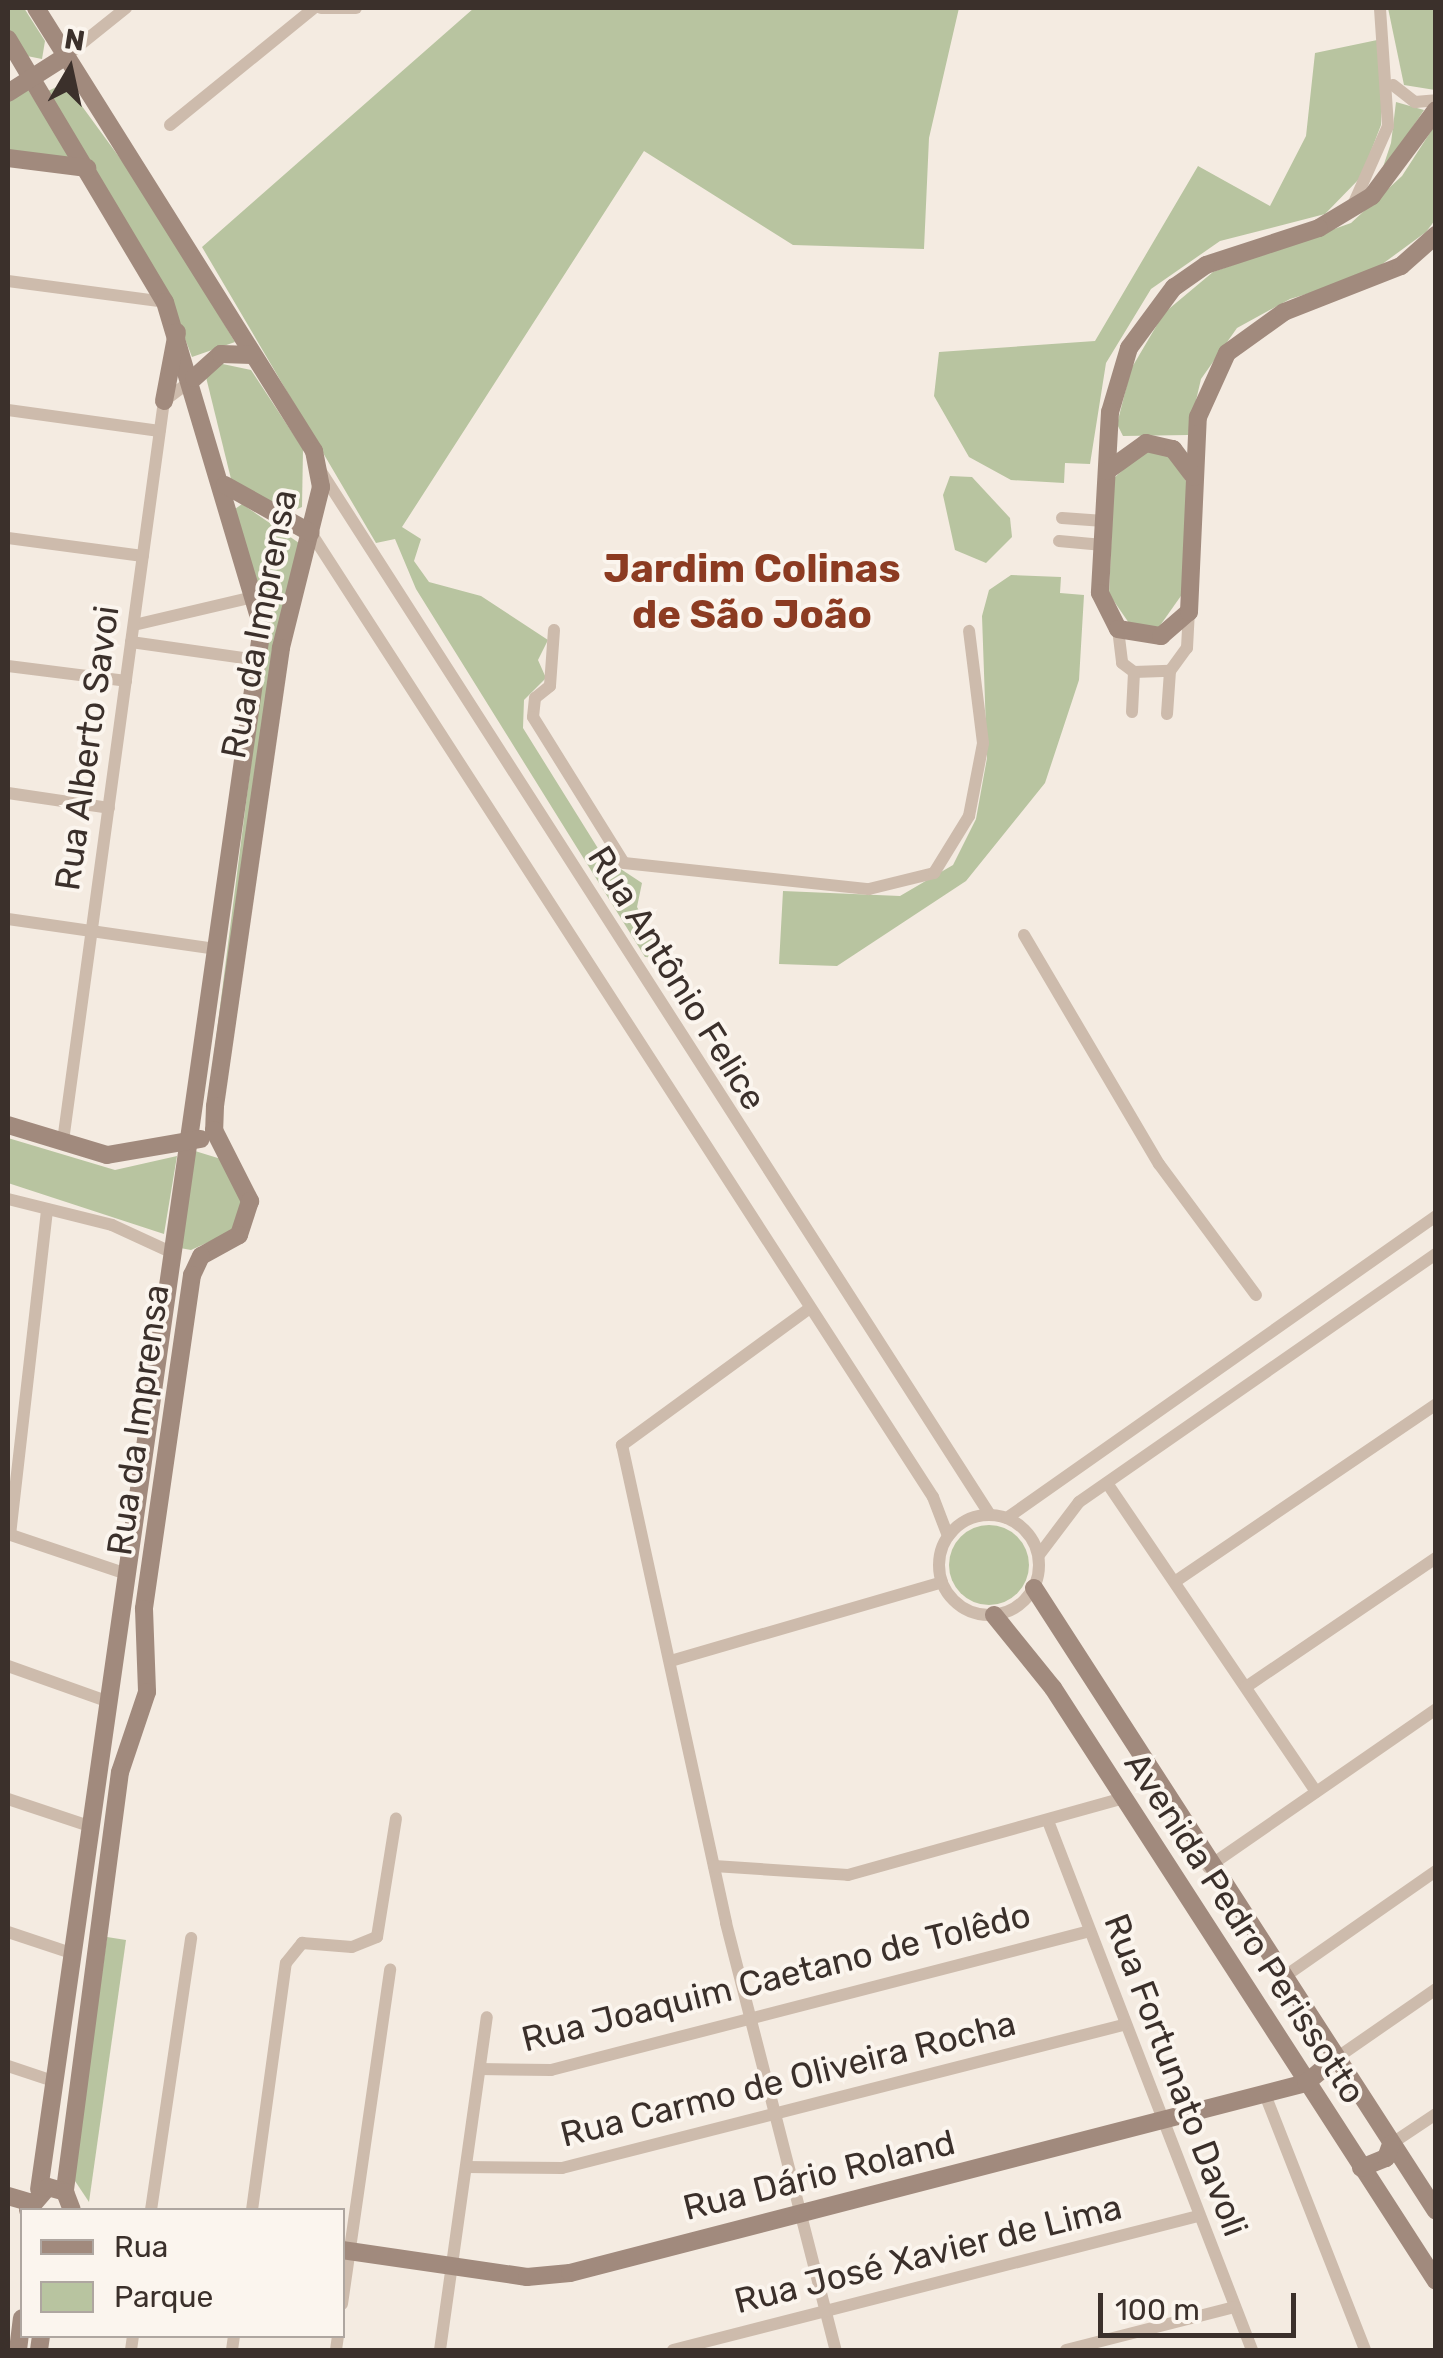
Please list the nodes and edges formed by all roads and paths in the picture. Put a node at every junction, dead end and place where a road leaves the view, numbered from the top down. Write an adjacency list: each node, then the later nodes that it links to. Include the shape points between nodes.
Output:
1 (36, 8): 7 (street, Rua da Imprensa)
2 (126, 8): 7 (street)
3 (318, 8): 4 (street); 13 (street)
4 (356, 8)
5 (1380, 8): 9 (street)
6 (8, 39): 8 (street, Rua da Imprensa)
7 (66, 56): 8 (street); 21 (street, Rua da Imprensa)
8 (32, 78): 10 (street); 15 (street, Rua da Imprensa)
9 (1392, 85): 11 (street, via 1415,102); 16 (street, via 1381,155)
10 (8, 93)
11 (1436, 100)
12 (1436, 110): 16 (street, via 1393,173)
13 (170, 125)
14 (8, 158): 15 (street)
15 (87, 168): 19 (street, Rua da Imprensa)
16 (1346, 215): 27 (street, via 1239,250 1174,287 1115,384)
17 (1436, 235): 28 (street, via 1401,266 1284,312 1227,353 1198,417)
18 (8, 281): 19 (street)
19 (166, 302): 20 (street, Rua da Imprensa)
20 (177, 332): 22 (street, Rua da Imprensa); 23 (street)
21 (252, 354): 22 (street, via 221,354); 26 (street, Rua da Imprensa)
22 (194, 378): 23 (street); 29 (street, Rua da Imprensa)
23 (164, 401): 25 (street, Rua Alberto Savoi)
24 (8, 410): 25 (street)
25 (160, 432): 36 (street, Rua Alberto Savoi)
26 (320, 470): 32 (street, Rua da Imprensa); 71 (street, Rua Antônio Felice)
27 (1106, 472): 28 (street, via 1146,443 1173,449); 31 (street)
28 (1194, 477): 38 (street)
29 (225, 485): 32 (street); 37 (street, Rua da Imprensa)
30 (1062, 518): 31 (street)
31 (1104, 521): 35 (street)
32 (311, 533): 60 (street, Rua da Imprensa, via 278,667 214,1106); 68 (street, Rua Antônio Felice)
33 (8, 538): 36 (street)
34 (1060, 540): 35 (street)
35 (1103, 545): 40 (street, via 1102,608)
36 (143, 556): 39 (street, Rua Alberto Savoi)
37 (258, 596): 39 (street); 44 (street, Rua da Imprensa)
38 (1188, 612): 40 (street, via 1161,636); 46 (street, via 1187,648)
39 (134, 625): 43 (street, Rua Alberto Savoi)
40 (1118, 629): 47 (street, via 1122,663)
41 (554, 630): 42 (street, via 550,686 535,698 533,717 624,863 870,889 934,873 964,830 982,742)
42 (969, 631)
43 (131, 642): 44 (street); 48 (street, Rua Alberto Savoi)
44 (258, 660): 56 (street, Rua da Imprensa)
45 (8, 666): 48 (street)
46 (1170, 671): 47 (street); 50 (street)
47 (1134, 672): 49 (street)
48 (126, 681): 52 (street, Rua Alberto Savoi)
49 (1132, 712)
50 (1168, 714)
51 (8, 793): 52 (street)
52 (108, 808): 54 (street, Rua Alberto Savoi)
53 (8, 918): 54 (street)
54 (92, 931): 56 (street); 59 (street, Rua Alberto Savoi)
55 (1024, 935): 67 (street, via 1159,1164)
56 (216, 950): 58 (street, Rua da Imprensa)
57 (8, 1125): 59 (street)
58 (191, 1138): 59 (street, via 107,1155); 60 (street); 64 (street, Rua da Imprensa)
59 (63, 1141)
60 (219, 1144): 66 (street, Rua da Imprensa, via 250,1201 239,1235)
61 (8, 1199): 62 (street)
62 (47, 1209): 64 (street); 73 (street)
63 (1436, 1216): 72 (street)
64 (173, 1254): 66 (street); 77 (street, Rua da Imprensa)
65 (1436, 1254): 70 (street)
66 (201, 1256): 87 (street, Rua da Imprensa, via 144,1609)
67 (1256, 1295)
68 (810, 1308): 74 (street, Rua Antônio Felice, via 933,1496); 82 (street, via 622,1445)
69 (1436, 1404): 78 (street)
70 (1107, 1483): 75 (street); 78 (street)
71 (990, 1515): 72 (street); 74 (street)
72 (1006, 1518): 75 (street)
73 (9, 1534): 77 (street)
74 (948, 1536): 79 (street)
75 (1039, 1555): 80 (street)
76 (1436, 1558): 84 (street)
77 (128, 1574): 85 (street, Rua da Imprensa)
78 (1176, 1581): 84 (street)
79 (942, 1582): 81 (street, via 962,1607); 82 (street)
80 (1034, 1588): 81 (street); 95 (street, Avenida Pedro Perissotto)
81 (994, 1615): 89 (street, Avenida Pedro Perissotto, via 1054,1688)
82 (674, 1660): 94 (street)
83 (8, 1666): 85 (street)
84 (1246, 1687): 88 (street)
85 (109, 1702): 87 (street); 93 (street, Rua da Imprensa)
86 (1436, 1709): 88 (street)
87 (143, 1711): 121 (street, Rua da Imprensa, via 120,1772)
88 (1316, 1792): 95 (street)
89 (1121, 1798): 92 (street); 102 (street, Avenida Pedro Perissotto)
90 (8, 1799): 93 (street)
91 (396, 1819): 126 (street, via 376,1937 352,1947 302,1943 286,1962)
92 (1048, 1821): 94 (street, via 848,1875); 98 (street, Rua Fortunato Davoli)
93 (92, 1827): 101 (street, Rua da Imprensa)
94 (714, 1866): 107 (street)
95 (1208, 1867): 100 (street, Avenida Pedro Perissotto)
96 (1436, 1871): 104 (street)
97 (8, 1932): 101 (street)
98 (1086, 1932): 107 (street, Rua Joaquim Caetano de Tolêdo); 108 (street, Rua Fortunato Davoli)
99 (191, 1938): 125 (street)
100 (1256, 1942): 102 (street); 104 (street, Avenida Pedro Perissotto)
101 (74, 1954): 112 (street, Rua da Imprensa)
102 (1226, 1962): 113 (street, Avenida Pedro Perissotto)
103 (390, 1970): 130 (street)
104 (1281, 1980): 109 (street, Avenida Pedro Perissotto)
105 (1436, 1990): 109 (street)
106 (487, 2017): 111 (street)
107 (750, 2019): 111 (street, Rua Joaquim Caetano de Tolêdo, via 551,2070); 115 (street)
108 (1122, 2024): 115 (street, Rua Carmo de Oliveira Rocha); 117 (street, Rua Fortunato Davoli)
109 (1335, 2059): 113 (street); 118 (street, Avenida Pedro Perissotto)
110 (8, 2066): 112 (street)
111 (480, 2069): 119 (street)
112 (56, 2082): 123 (street, Rua da Imprensa)
113 (1306, 2083): 114 (street, Rua Dário Roland); 120 (street, Avenida Pedro Perissotto)
114 (1264, 2092): 117 (street, Rua Dário Roland); 140 (street)
115 (775, 2114): 119 (street, Rua Carmo de Oliveira Rocha, via 562,2168); 128 (street)
116 (1436, 2114): 118 (street)
117 (1161, 2121): 128 (street, Rua Dário Roland); 129 (street, Rua Fortunato Davoli)
118 (1391, 2144): 120 (street, via 1386,2158); 127 (street, Avenida Pedro Perissotto)
119 (466, 2168): 131 (street)
120 (1361, 2168): 132 (street, Avenida Pedro Perissotto)
121 (64, 2192): 123 (street); 124 (street)
122 (8, 2196): 123 (street)
123 (32, 2201)
124 (71, 2208)
125 (151, 2208)
126 (252, 2208)
127 (1436, 2211)
128 (800, 2213): 131 (street, Rua Dário Roland, via 570,2272); 134 (street)
129 (1198, 2216): 133 (street, Rua Fortunato Davoli); 134 (street, Rua José Xavier de Lima)
130 (346, 2251): 131 (street, Rua Dário Roland)
131 (452, 2266): 135 (street)
132 (1436, 2281)
133 (1235, 2307): 138 (street); 139 (street, Rua Fortunato Davoli)
134 (826, 2312): 136 (street, Rua José Xavier de Lima); 137 (street)
135 (440, 2350)
136 (673, 2350)
137 (836, 2350)
138 (1066, 2350)
139 (1252, 2350)
140 (1365, 2350)

